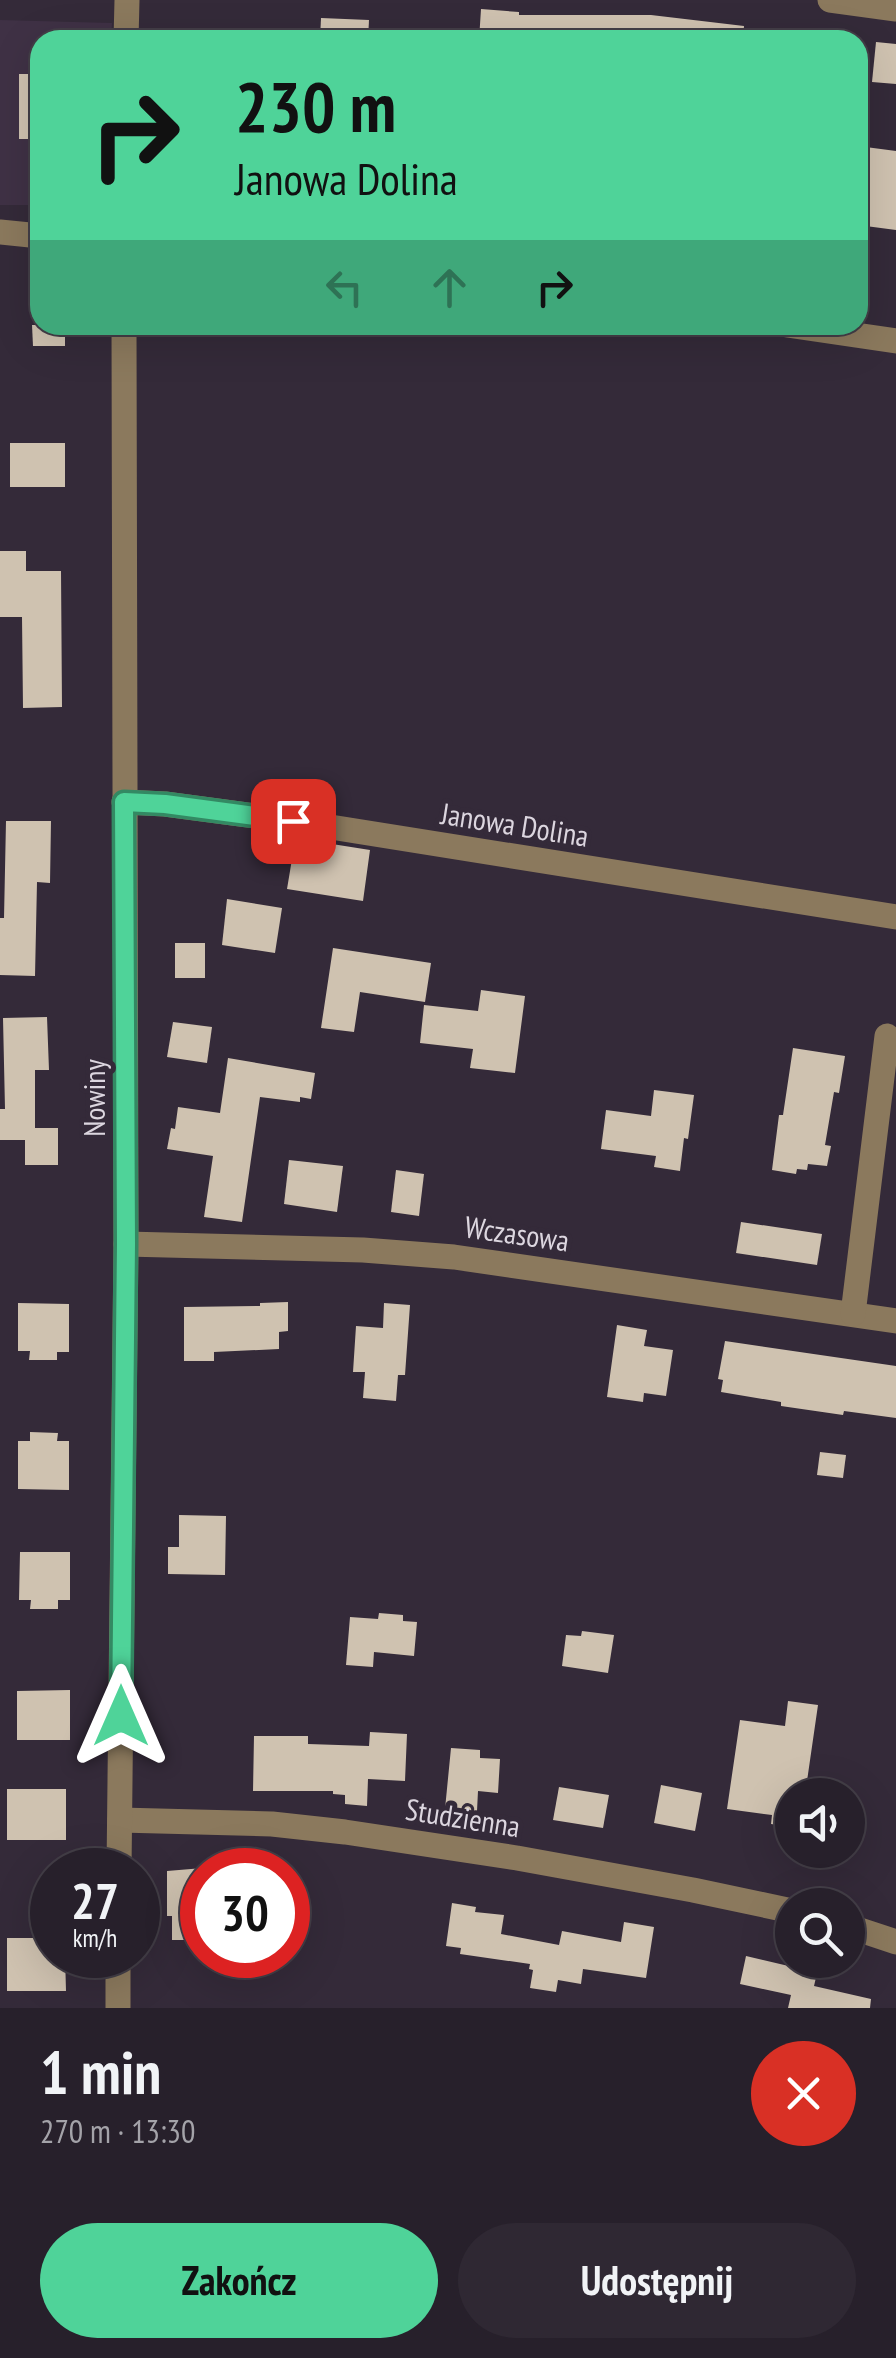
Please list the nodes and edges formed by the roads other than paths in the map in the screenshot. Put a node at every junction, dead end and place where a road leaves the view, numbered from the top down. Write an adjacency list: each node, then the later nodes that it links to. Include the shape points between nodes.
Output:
1 (127, 0): 4 (street)
2 (830, 0): 3 (street)
3 (896, 9)
4 (126, 30)
5 (0, 232): 6 (street)
6 (30, 235)
7 (124, 335): 10 (street, Nowiny)
8 (855, 335): 9 (street)
9 (896, 341)
10 (124, 802): 11 (street, Janowa Dolina, via 293,821); 13 (street, Nowiny)
11 (896, 917)
12 (887, 1036): 14 (street)
13 (126, 1244): 14 (street, Wczasowa, via 454,1257); 16 (street, Nowiny)
14 (853, 1314): 15 (street, Wczasowa)
15 (896, 1320)
16 (120, 1820): 17 (street, Nowiny); 18 (street, Studzienna, via 345,1832)
17 (119, 1848)
18 (775, 1907)
19 (865, 1932): 20 (street)
20 (896, 1942)
21 (118, 1978): 22 (street)
22 (118, 2008)

